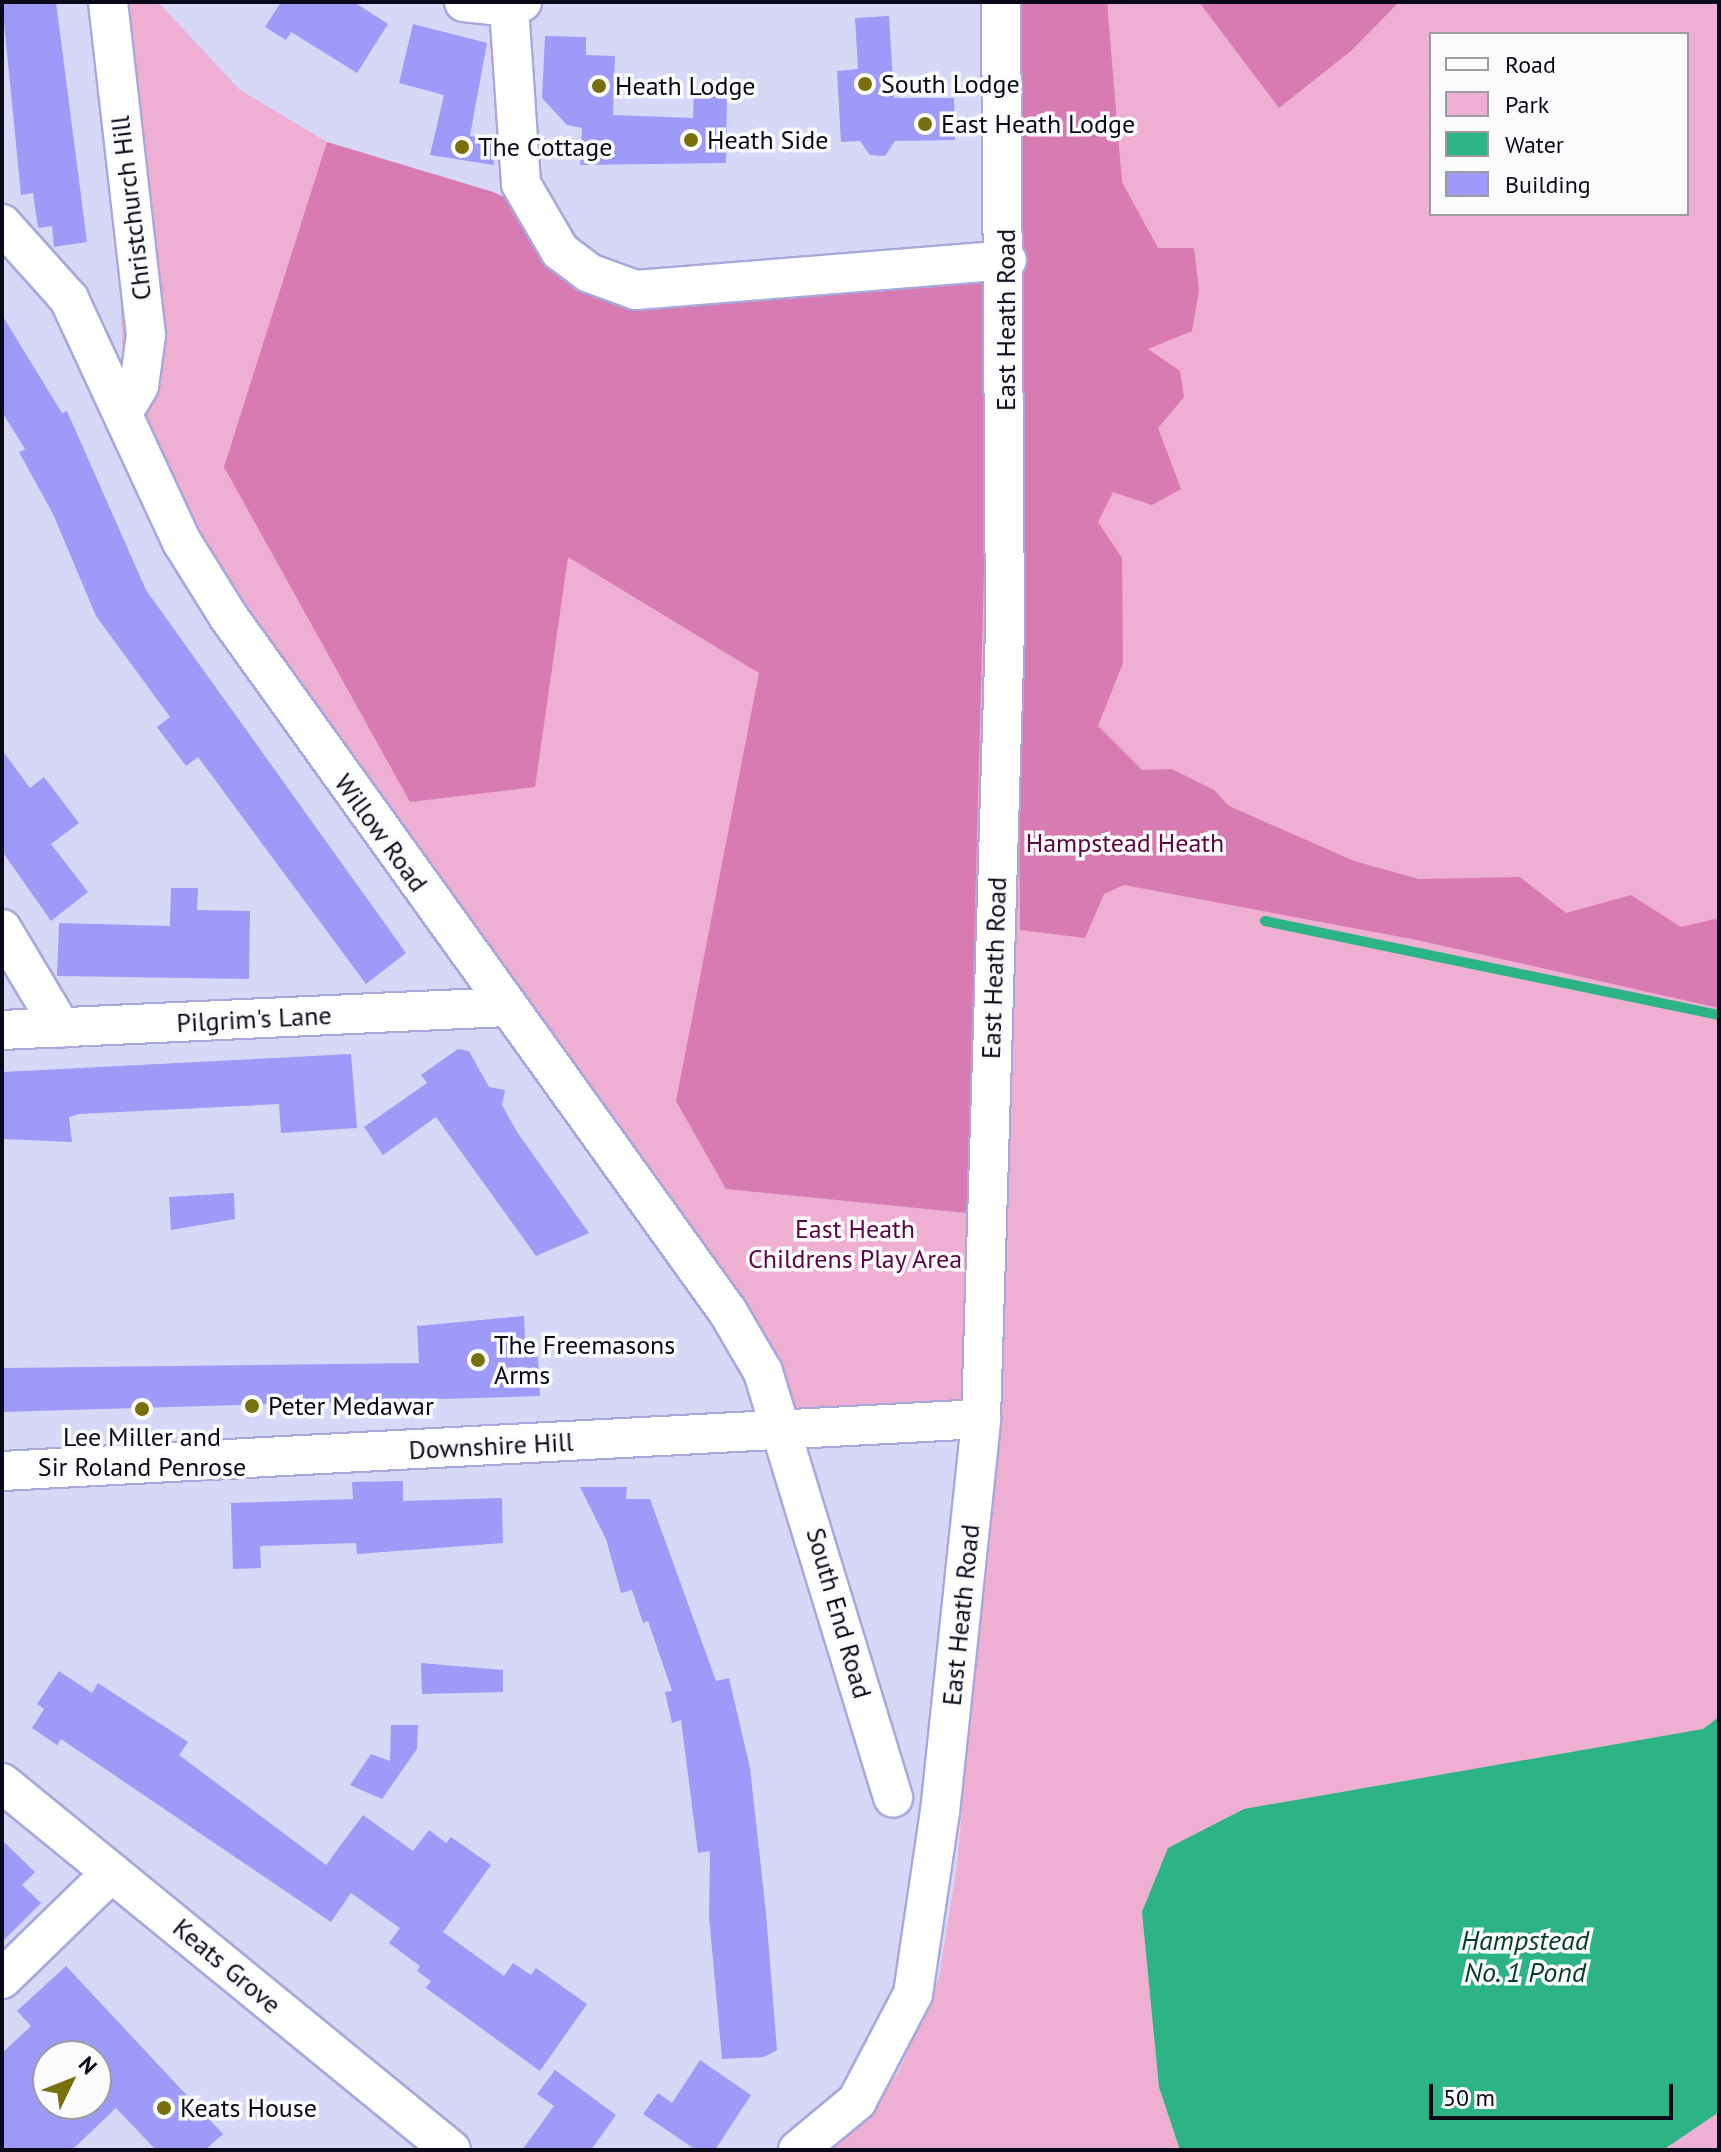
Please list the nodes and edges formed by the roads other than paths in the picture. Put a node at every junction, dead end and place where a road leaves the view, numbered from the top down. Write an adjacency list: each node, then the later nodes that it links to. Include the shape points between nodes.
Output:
1 (108, 2): 7 (street, Christchurch Hill, via 146,335 139,386)
2 (464, 2): 4 (street)
3 (1001, 2): 6 (street, East Heath Road)
4 (516, 4): 6 (street, via 521,184 560,251 589,273 636,290)
5 (2, 224): 7 (street, Willow Road, via 69,299)
6 (1007, 260): 12 (street, East Heath Road, via 1005,630)
7 (125, 409): 9 (street, Willow Road, via 182,542 228,616)
8 (2, 929): 10 (street)
9 (506, 1007): 10 (street, Pilgrim's Lane); 13 (street, Willow Road, via 728,1312 763,1372)
10 (61, 1028): 11 (street, Pilgrim's Lane)
11 (2, 1030)
12 (981, 1419): 13 (street, Downshire Hill); 20 (street, East Heath Road, via 913,1994 857,2101)
13 (785, 1428): 14 (street, Downshire Hill); 16 (street, South End Road)
14 (2, 1471)
15 (2, 1783): 17 (street, Keats Grove)
16 (893, 1798)
17 (112, 1872): 18 (street); 19 (street, Keats Grove)
18 (2, 1979)
19 (430, 2143)
20 (798, 2150)

